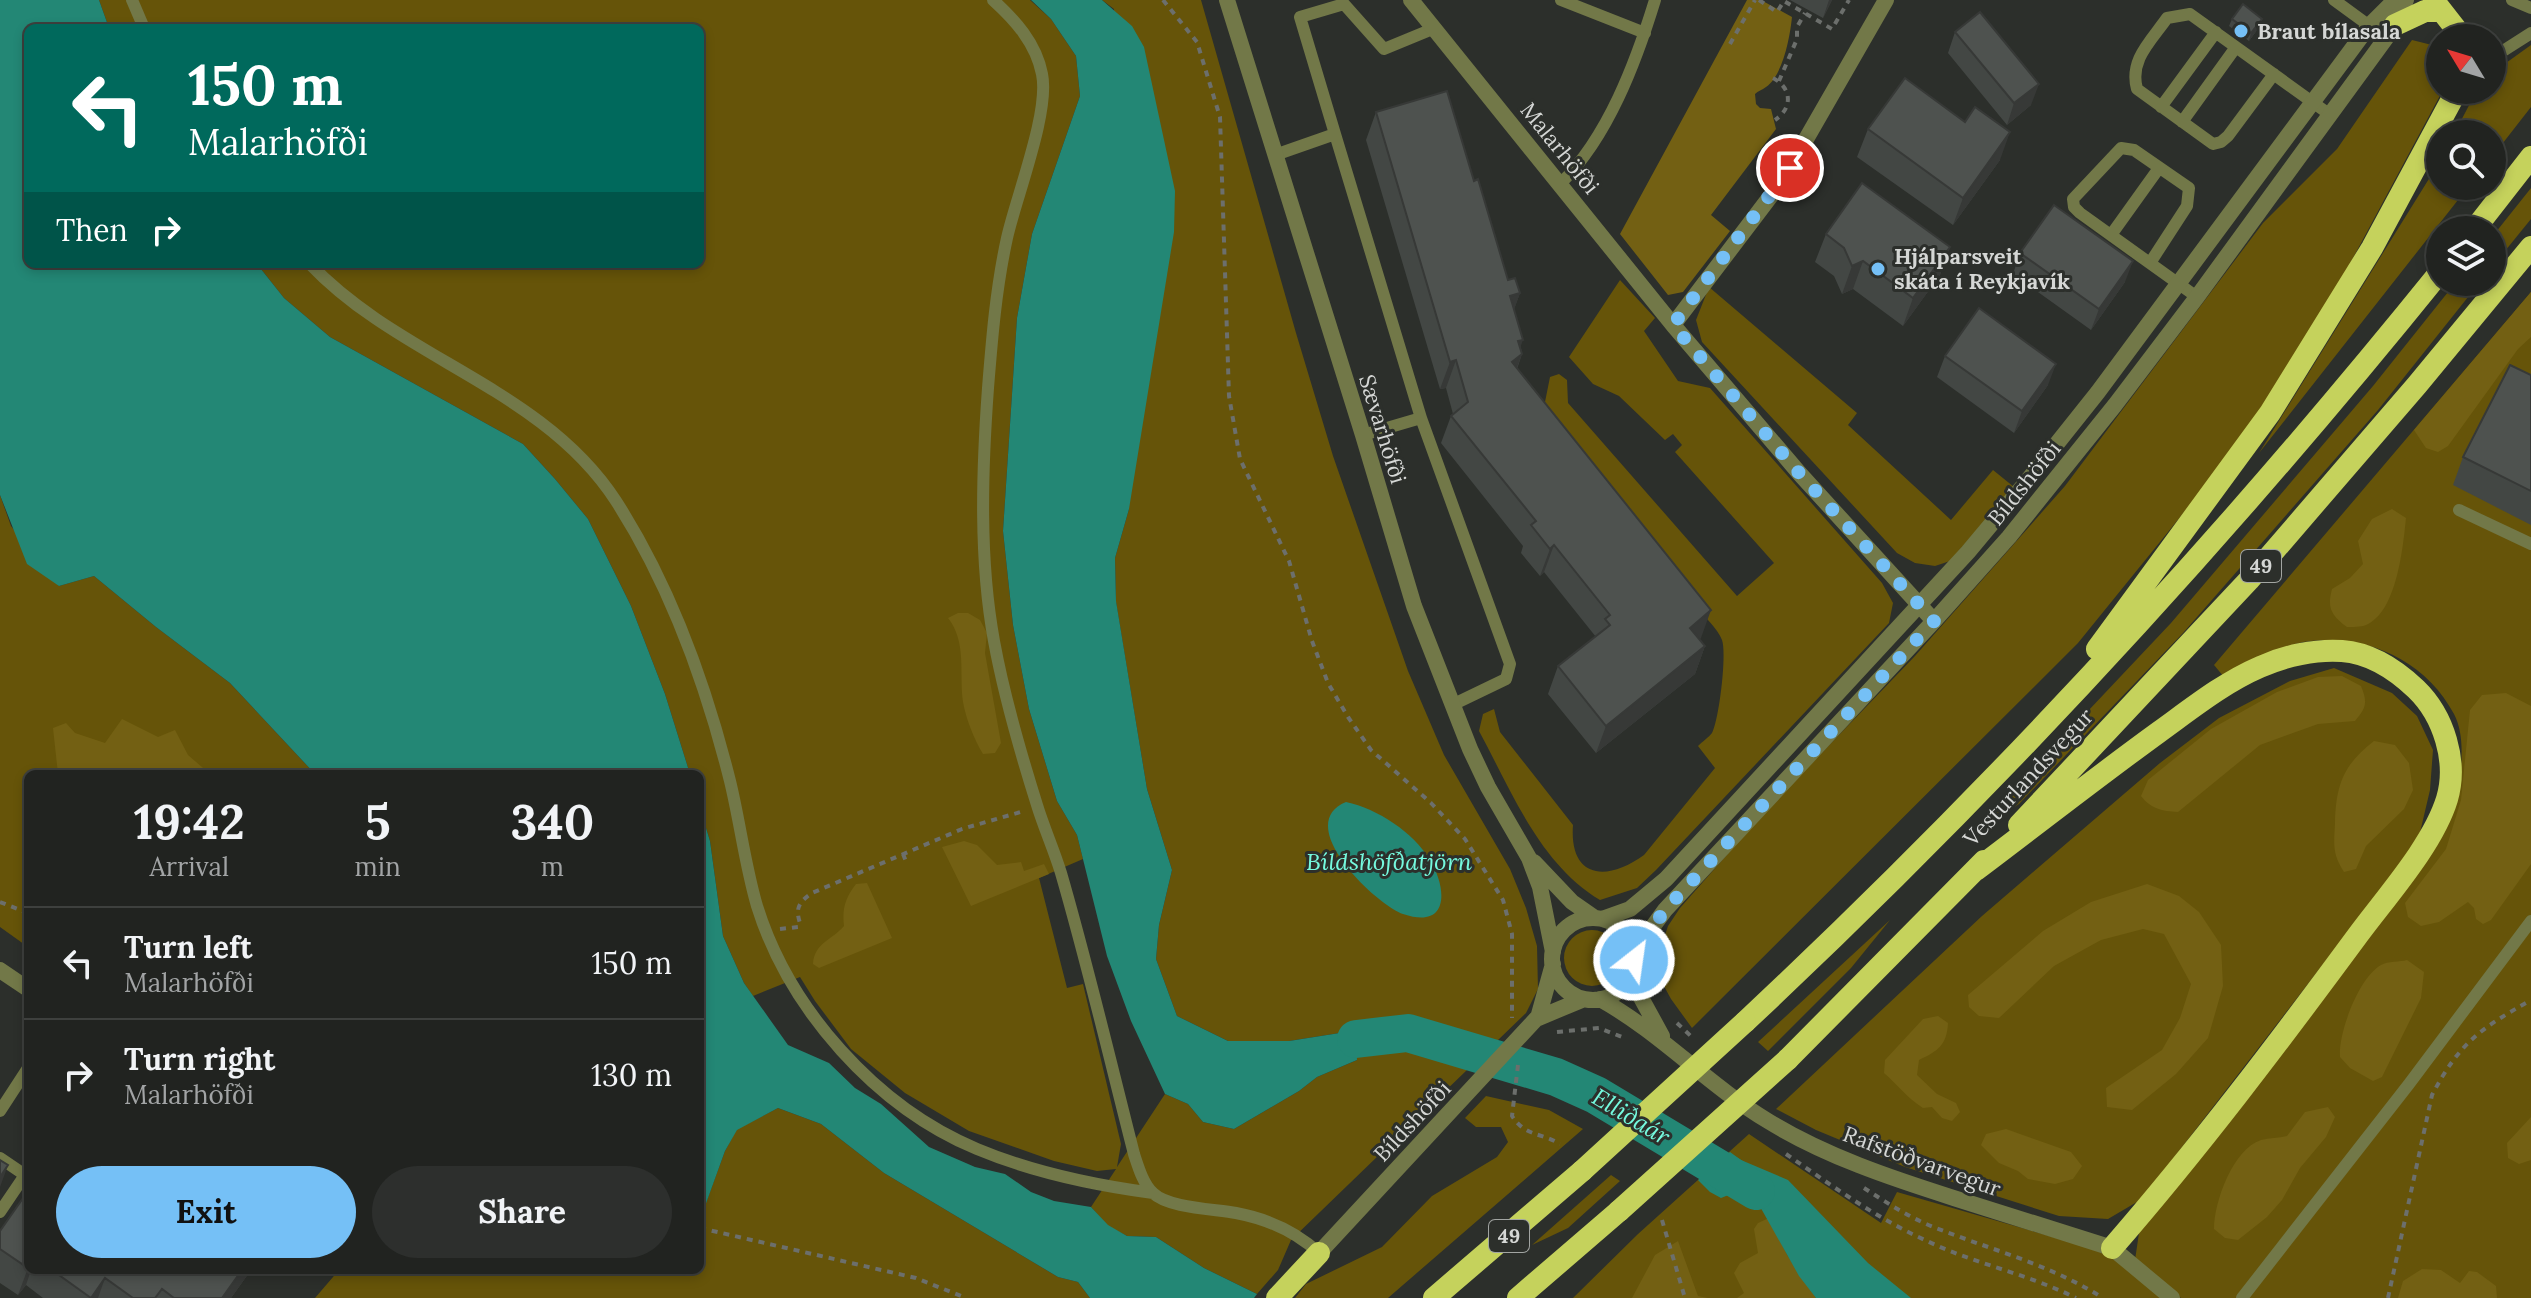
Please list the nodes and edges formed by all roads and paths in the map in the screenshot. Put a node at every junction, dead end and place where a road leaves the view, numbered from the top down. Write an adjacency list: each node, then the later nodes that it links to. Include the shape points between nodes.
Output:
1 (132, 0): 18 (lane)
2 (993, 0): 60 (lane, via 1013,17 1034,48 1043,76 1041,109 995,304 984,452 984,542 994,641)
3 (1163, 0): 80 (path, via 1197,42 1220,117 1229,396 1240,459 1289,561 1312,641 1341,706 1371,750 1465,839 1503,900 1512,934)
4 (1227, 0): 39 (street, Sævarhöfði)
5 (1411, 0): 21 (street, Malarhöfði)
6 (1561, 0): 24 (lane)
7 (1655, 0): 24 (lane)
8 (1757, 0): 17 (path, via 1777,12 1784,1); 26 (path)
9 (1849, 0): 17 (path, via 1832,29)
10 (1886, 0): 51 (street, via 1782,181)
11 (2334, 0): 20 (lane)
12 (2395, 0): 20 (street, Bíldshöfði)
13 (2406, 0): 23 (street, Bíldshöfði)
14 (2512, 0): 16 (lane)
15 (2437, 5): 19 (highway); 23 (highway)
16 (2531, 8)
17 (1805, 13): 31 (path)
18 (142, 24)
19 (2452, 24)
20 (2369, 26): 23 (lane); 32 (street, Bíldshöfði)
21 (1435, 28): 38 (lane, via 1384,49 1344,4 1300,17); 42 (street, Malarhöfði)
22 (2216, 32): 27 (lane); 34 (lane); 34 (lane, via 2190,14 2167,18 2133,76 2137,89)
23 (2390, 32): 35 (street, Bíldshöfði)
24 (1645, 33): 42 (lane, via 1602,132)
25 (2531, 33): 28 (lane)
26 (1730, 44)
27 (2236, 47): 29 (lane); 37 (lane)
28 (2506, 49)
29 (2274, 74): 32 (lane); 37 (lane, via 2221,142 2213,144)
30 (1773, 78): 31 (path)
31 (1779, 81): 36 (path, via 1788,104)
32 (2313, 102): 35 (lane); 48 (street, Bíldshöfði)
33 (2449, 104): 59 (highway, via 2372,248 2270,413)
34 (2161, 107): 37 (lane)
35 (2329, 114): 50 (street, Bíldshöfði)
36 (1775, 120)
37 (2182, 122)
38 (1335, 134): 39 (lane); 52 (lane)
39 (1275, 155): 53 (street, Sævarhöfði)
40 (2531, 157): 43 (highway)
41 (2159, 168): 44 (lane); 44 (lane, via 2134,150 2121,148 2073,199 2080,213); 46 (lane, via 2189,188 2187,206)
42 (1561, 183): 51 (street, Malarhöfði)
43 (2485, 216)
44 (2111, 235): 46 (lane)
45 (2531, 247): 64 (highway, Vesturlandsvegur / 49, via 2249,580)
46 (2150, 263): 48 (lane)
47 (315, 268): 70 (lane, via 361,309 558,434 588,462 617,502 653,568 707,699)
48 (2179, 284): 50 (lane); 56 (street, Bíldshöfði, via 2024,485)
49 (2426, 289): 59 (highway, Vesturlandsvegur / 49, via 2181,575)
50 (2197, 297): 57 (street, Bíldshöfði, via 2040,499)
51 (1673, 325): 56 (street, Malarhöfði)
52 (1421, 418): 53 (lane); 58 (lane, via 1510,664 1506,679)
53 (1363, 435): 58 (street, Sævarhöfði, via 1414,606)
54 (2459, 510): 55 (lane)
55 (2531, 544)
56 (1919, 606): 57 (street, Malarhöfði); 67 (street, Bíldshöfði, via 1666,879 1630,909)
57 (1934, 621): 69 (street, Bíldshöfði)
58 (1452, 705): 62 (street, Sævarhöfði, via 1488,787)
59 (2030, 741): 98 (highway, Vesturlandsvegur / 49, bridge, via 1851,923 1582,1171)
60 (1037, 805): 61 (path); 89 (lane, via 1097,1002 1134,1154)
61 (903, 854): 63 (path); 70 (path, via 812,893 796,912 798,927)
62 (1529, 858): 67 (street, Sævarhöfði, via 1572,902); 71 (street, Sævarhöfði)
63 (907, 864)
64 (1976, 870): 93 (highway, via 2212,694 2261,666 2305,653 2343,651 2366,657 2398,671 2422,695 2443,729 2452,767 2446,801 2424,846); 94 (highway, Vesturlandsvegur / 49, bridge, via 1788,1059)
65 (0, 902): 66 (path)
66 (24, 911)
67 (1598, 918): 71 (street, Bíldshöfði, via 1572,924 1556,941); 72 (street, via 1622,929 1633,949)
68 (2531, 921): 103 (lane)
69 (1651, 929): 72 (street, Bíldshöfði); 75 (path, via 1664,947 1657,969)
70 (766, 931): 89 (lane, via 799,993 830,1036 892,1099 977,1149 1042,1171)
71 (1553, 958): 76 (street, via 1563,987); 79 (street, Bíldshöfði)
72 (1633, 965): 76 (street, Bíldshöfði, via 1620,990); 81 (street, Rafstöðvarvegur, via 1639,994)
73 (0, 970): 74 (street)
74 (24, 986)
75 (1661, 998)
76 (1592, 999): 79 (street, Bíldshöfði); 81 (street, Rafstöðvarvegur, via 1642,1024)
77 (2531, 1000): 104 (path, via 2466,1043 2432,1095)
78 (1673, 1017): 82 (path)
79 (1538, 1018): 80 (street, Bíldshöfði)
80 (1518, 1040): 85 (path, via 1512,1116 1529,1133); 95 (street, Bíldshöfði)
81 (1667, 1044): 93 (street, Rafstöðvarvegur, via 1768,1122 1839,1157)
82 (1701, 1045)
83 (24, 1074): 84 (lane)
84 (0, 1111)
85 (1560, 1144)
86 (0, 1158): 87 (lane)
87 (24, 1174)
88 (24, 1176): 90 (lane)
89 (1153, 1193): 95 (lane, via 1267,1221 1290,1230)
90 (0, 1212)
91 (1662, 1220): 101 (path)
92 (704, 1229): 97 (path, via 916,1278)
93 (2112, 1248): 102 (street, Rafstöðvarvegur)
94 (1576, 1250): 99 (highway, Vesturlandsvegur / 49); 100 (highway)
95 (1319, 1253): 96 (highway)
96 (1281, 1294)
97 (966, 1298)
98 (1434, 1298)
99 (1518, 1298)
100 (1538, 1298)
101 (1685, 1298)
102 (2172, 1298)
103 (2242, 1298)
104 (2388, 1298)

